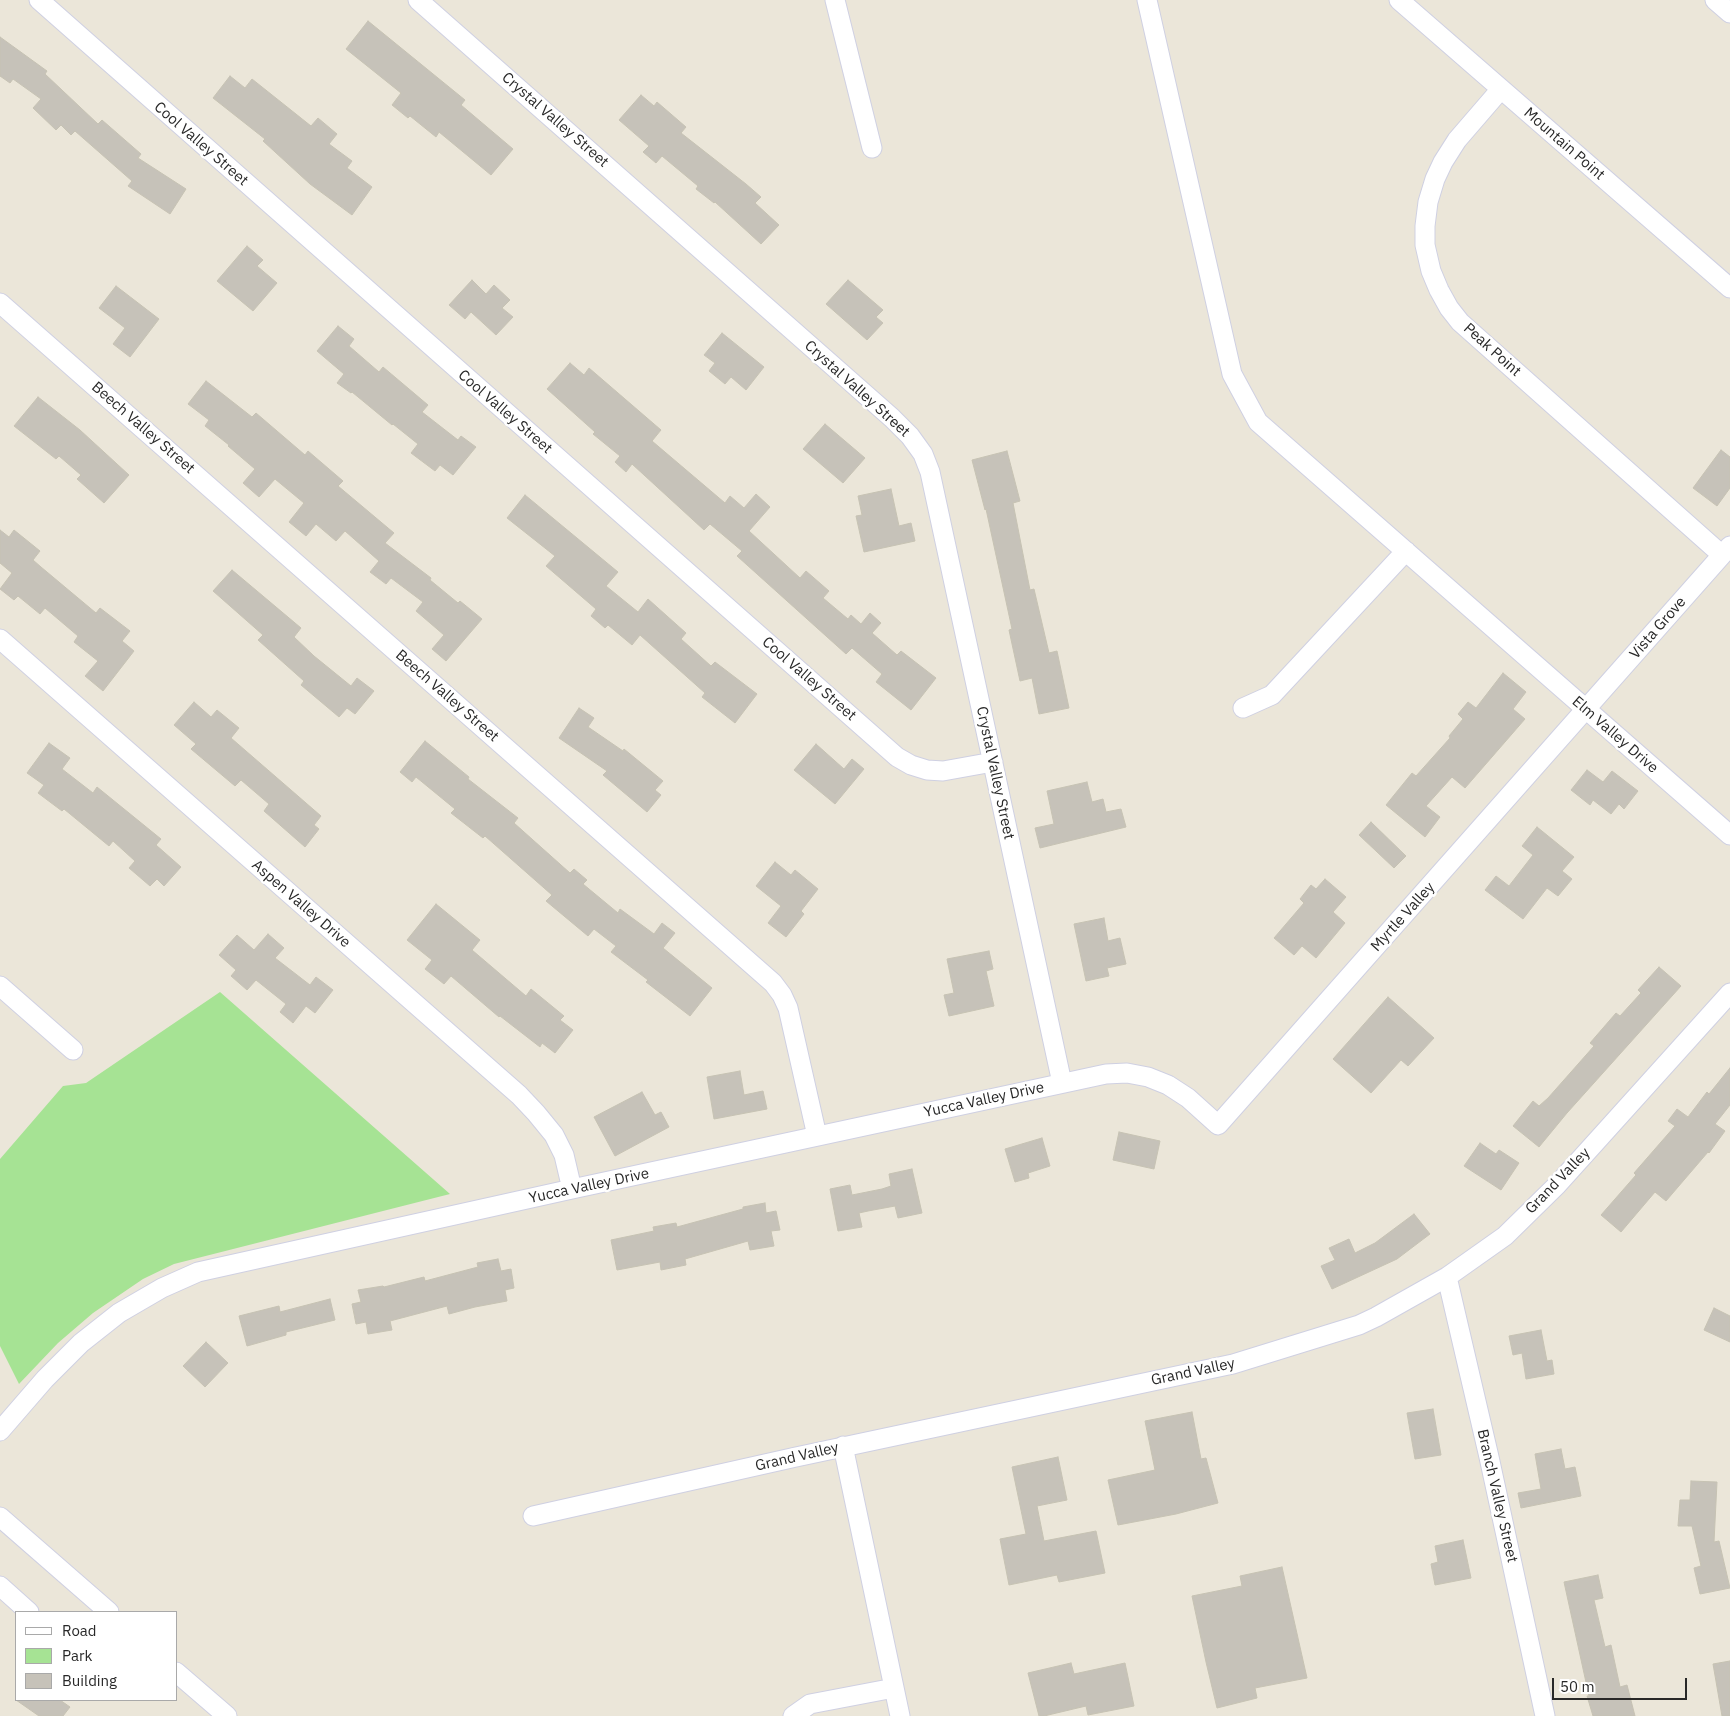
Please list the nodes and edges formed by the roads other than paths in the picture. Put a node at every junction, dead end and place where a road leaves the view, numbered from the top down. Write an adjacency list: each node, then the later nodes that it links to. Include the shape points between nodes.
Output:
1 (39, 0): 17 (street, Cool Valley Street, via 897,757 927,770 943,771)
2 (418, 0): 17 (street, Crystal Valley Street, via 910,436 923,454 930,472)
3 (835, 0): 9 (street)
4 (1147, 0): 12 (street, Elm Valley Drive, via 1232,374 1258,422)
5 (1399, 0): 8 (street, Mountain Point)
6 (1715, 0): 7 (street)
7 (1730, 13)
8 (1501, 89): 10 (street, Mountain Point); 13 (street, Peak Point, via 1457,140 1434,179 1428,202 1425,245 1439,290 1460,322)
9 (872, 148)
10 (1730, 288)
11 (0, 303): 24 (street, Beech Valley Street, via 773,983 788,1008)
12 (1406, 551): 15 (street, via 1272,695); 16 (street, Elm Valley Drive)
13 (1726, 551): 16 (street, Vista Grove)
14 (0, 639): 25 (street, Aspen Valley Drive, via 519,1095 554,1135 564,1155)
15 (1242, 708)
16 (1587, 710): 18 (street, Elm Valley Drive); 23 (street, Myrtle Valley)
17 (993, 762): 22 (street, Crystal Valley Street)
18 (1730, 835)
19 (0, 986): 21 (street)
20 (1730, 993): 26 (street, Grand Valley, via 1556,1185 1505,1236)
21 (73, 1050)
22 (1062, 1082): 23 (street, Yucca Valley Drive, via 1106,1074 1148,1077 1188,1098); 24 (street, Yucca Valley Drive)
23 (1218, 1125)
24 (817, 1136): 25 (street, Yucca Valley Drive)
25 (572, 1189): 27 (street, Yucca Valley Drive, via 198,1272 119,1313 80,1343)
26 (1447, 1277): 28 (street, Grand Valley, via 1359,1325 1233,1364); 39 (street, Branch Valley Street)
27 (0, 1431)
28 (843, 1446): 29 (street, Grand Valley); 35 (street)
29 (533, 1516)
30 (0, 1517): 33 (street)
31 (0, 1586): 32 (street)
32 (28, 1611)
33 (108, 1611)
34 (178, 1674): 36 (street)
35 (894, 1688): 37 (street, via 810,1704); 38 (street)
36 (227, 1716)
37 (793, 1716)
38 (900, 1716)
39 (1545, 1716)

